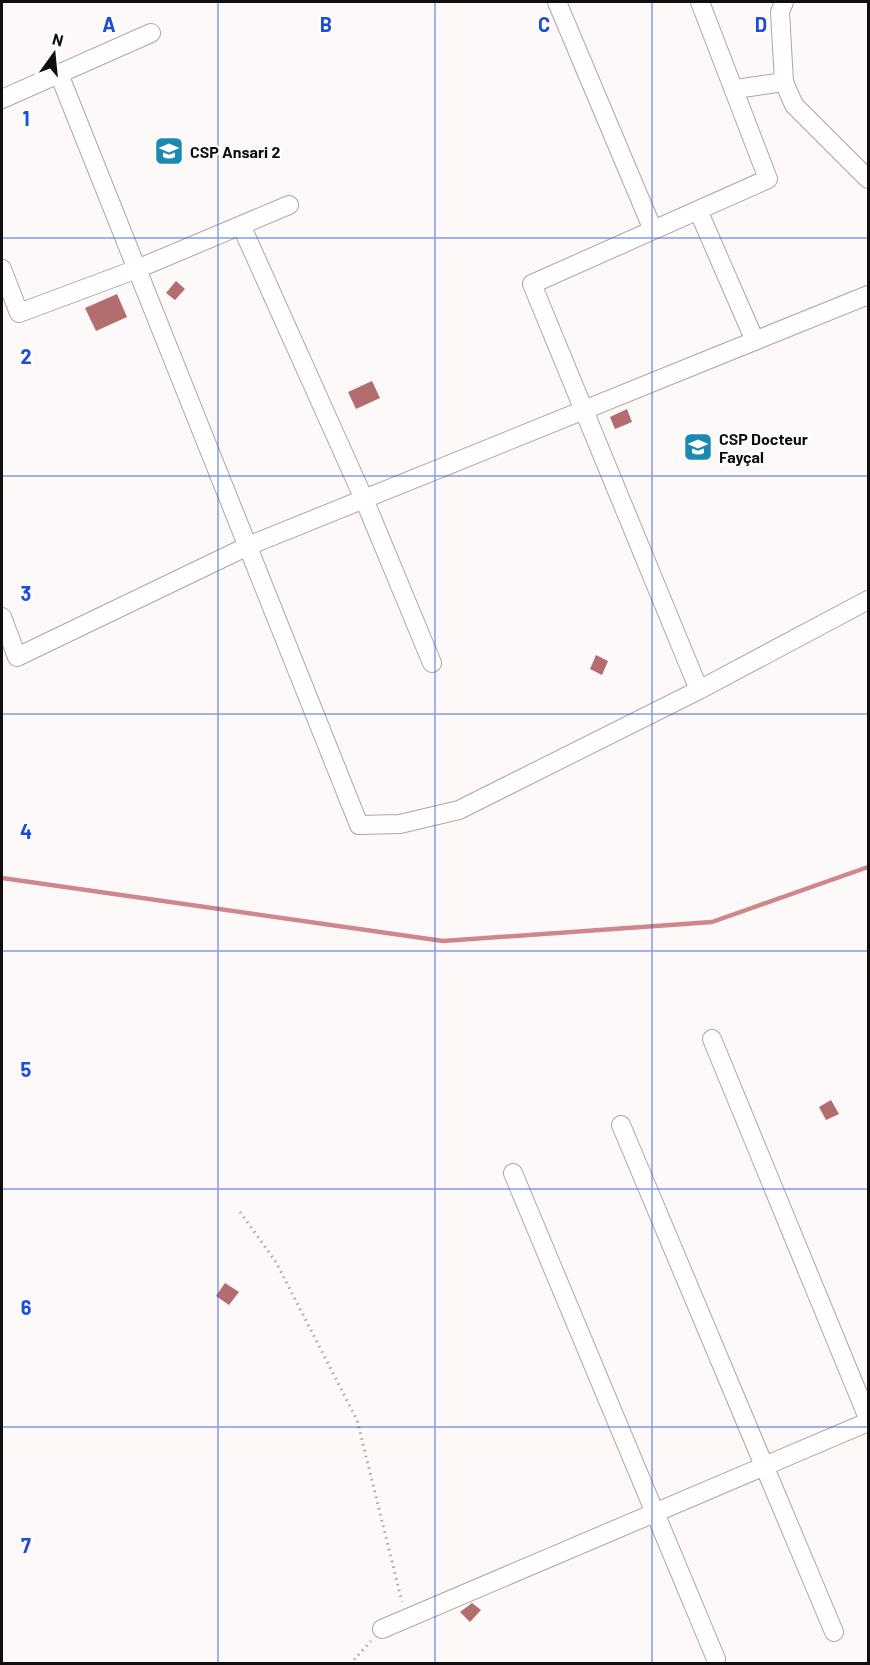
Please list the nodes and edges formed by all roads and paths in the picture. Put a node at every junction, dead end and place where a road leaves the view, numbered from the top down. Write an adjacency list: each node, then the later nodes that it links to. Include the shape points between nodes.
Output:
1 (557, 2): 13 (street)
2 (700, 2): 7 (street)
3 (784, 2): 6 (street, via 780,12)
4 (151, 33): 5 (street)
5 (59, 74): 8 (street); 14 (street)
6 (784, 82): 7 (street); 9 (street, via 794,105)
7 (736, 89): 11 (street, via 768,178)
8 (2, 99)
9 (868, 179)
10 (289, 205): 12 (street)
11 (698, 210): 13 (street); 17 (street)
12 (242, 225): 14 (street); 19 (street)
13 (653, 230): 18 (street, via 532,284)
14 (137, 269): 15 (street, via 20,313); 20 (street)
15 (3, 276)
16 (868, 295): 17 (street)
17 (755, 341): 18 (street)
18 (585, 410): 19 (street); 24 (street)
19 (364, 499): 20 (street); 23 (street)
20 (248, 546): 22 (street, via 17,657); 24 (street, via 358,825 400,824 459,810)
21 (868, 600): 24 (street)
22 (2, 617)
23 (432, 663)
24 (699, 690)
25 (712, 1039): 29 (street)
26 (621, 1125): 30 (street)
27 (513, 1173): 31 (street)
28 (240, 1212): 32 (path, via 276,1262 357,1420)
29 (868, 1420): 30 (street)
30 (764, 1466): 31 (street); 34 (street)
31 (655, 1513): 32 (street); 35 (street)
32 (406, 1619): 33 (street)
33 (382, 1629): 36 (path)
34 (834, 1632)
35 (716, 1659)
36 (350, 1664)

